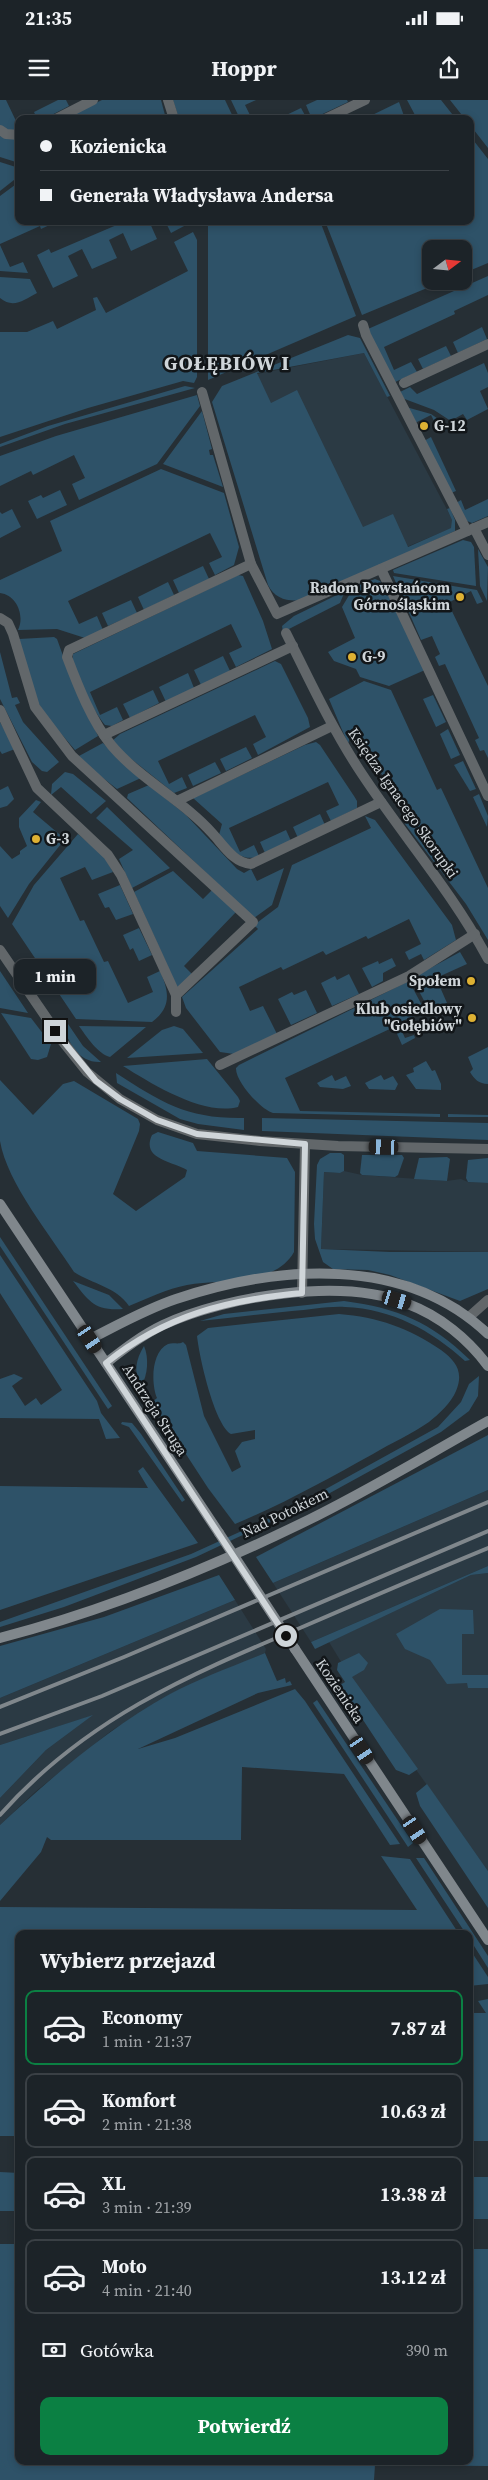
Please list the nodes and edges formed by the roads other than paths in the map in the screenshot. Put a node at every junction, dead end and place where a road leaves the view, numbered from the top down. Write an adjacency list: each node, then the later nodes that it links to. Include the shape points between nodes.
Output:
1 (93, 100): 4 (street)
2 (168, 100): 5 (street)
3 (365, 100): 6 (street)
4 (64, 115)
5 (173, 115)
6 (333, 115)
7 (0, 130): 8 (street)
8 (15, 135)
9 (363, 325): 14 (street, via 399,402)
10 (488, 344): 11 (street)
11 (404, 383)
12 (202, 392): 16 (street)
13 (488, 522): 14 (street)
14 (470, 530): 15 (street); 17 (street)
15 (488, 555)
16 (251, 564): 17 (street, via 277,614); 23 (street, via 69,650 67,657 72,670)
17 (381, 569): 24 (street)
18 (0, 618): 30 (street, via 8,623 35,707 72,756 253,922)
19 (286, 632): 20 (street, Księdza Ignacego Skorupki)
20 (293, 646): 22 (street, Księdza Ignacego Skorupki); 23 (street)
21 (0, 710): 30 (street, via 37,788 108,855 121,875)
22 (332, 726): 25 (street); 26 (street, Księdza Ignacego Skorupki)
23 (104, 735): 25 (street, via 125,758)
24 (488, 796)
25 (177, 802): 26 (street, via 245,864)
26 (381, 802): 27 (street, Księdza Ignacego Skorupki)
27 (475, 934): 29 (street, Księdza Ignacego Skorupki); 32 (street, via 409,976)
28 (0, 950): 33 (street, via 87,1072 120,1099 157,1120 197,1134)
29 (488, 959)
30 (176, 995): 31 (street)
31 (176, 1012)
32 (220, 1065)
33 (305, 1144): 34 (street); 36 (street)
34 (488, 1149)
35 (0, 1204): 41 (main road, Andrzeja Struga)
36 (303, 1275): 37 (street); 39 (main road, via 350,1274 380,1278 430,1294); 41 (main road, via 227,1284 176,1299)
37 (302, 1293): 42 (main road, via 245,1300 194,1313 142,1337); 43 (main road, via 363,1292 408,1304 449,1326)
38 (488, 1300): 39 (street)
39 (469, 1317): 40 (main road)
40 (488, 1334)
41 (90, 1339): 42 (main road, Andrzeja Struga)
42 (106, 1363): 45 (main road, Andrzeja Struga, bridge)
43 (488, 1366)
44 (488, 1420): 46 (main road, Nad Potokiem, via 383,1481 298,1525 187,1575)
45 (268, 1608): 47 (main road, Kozienicka, bridge)
46 (0, 1638)
47 (488, 1940)

